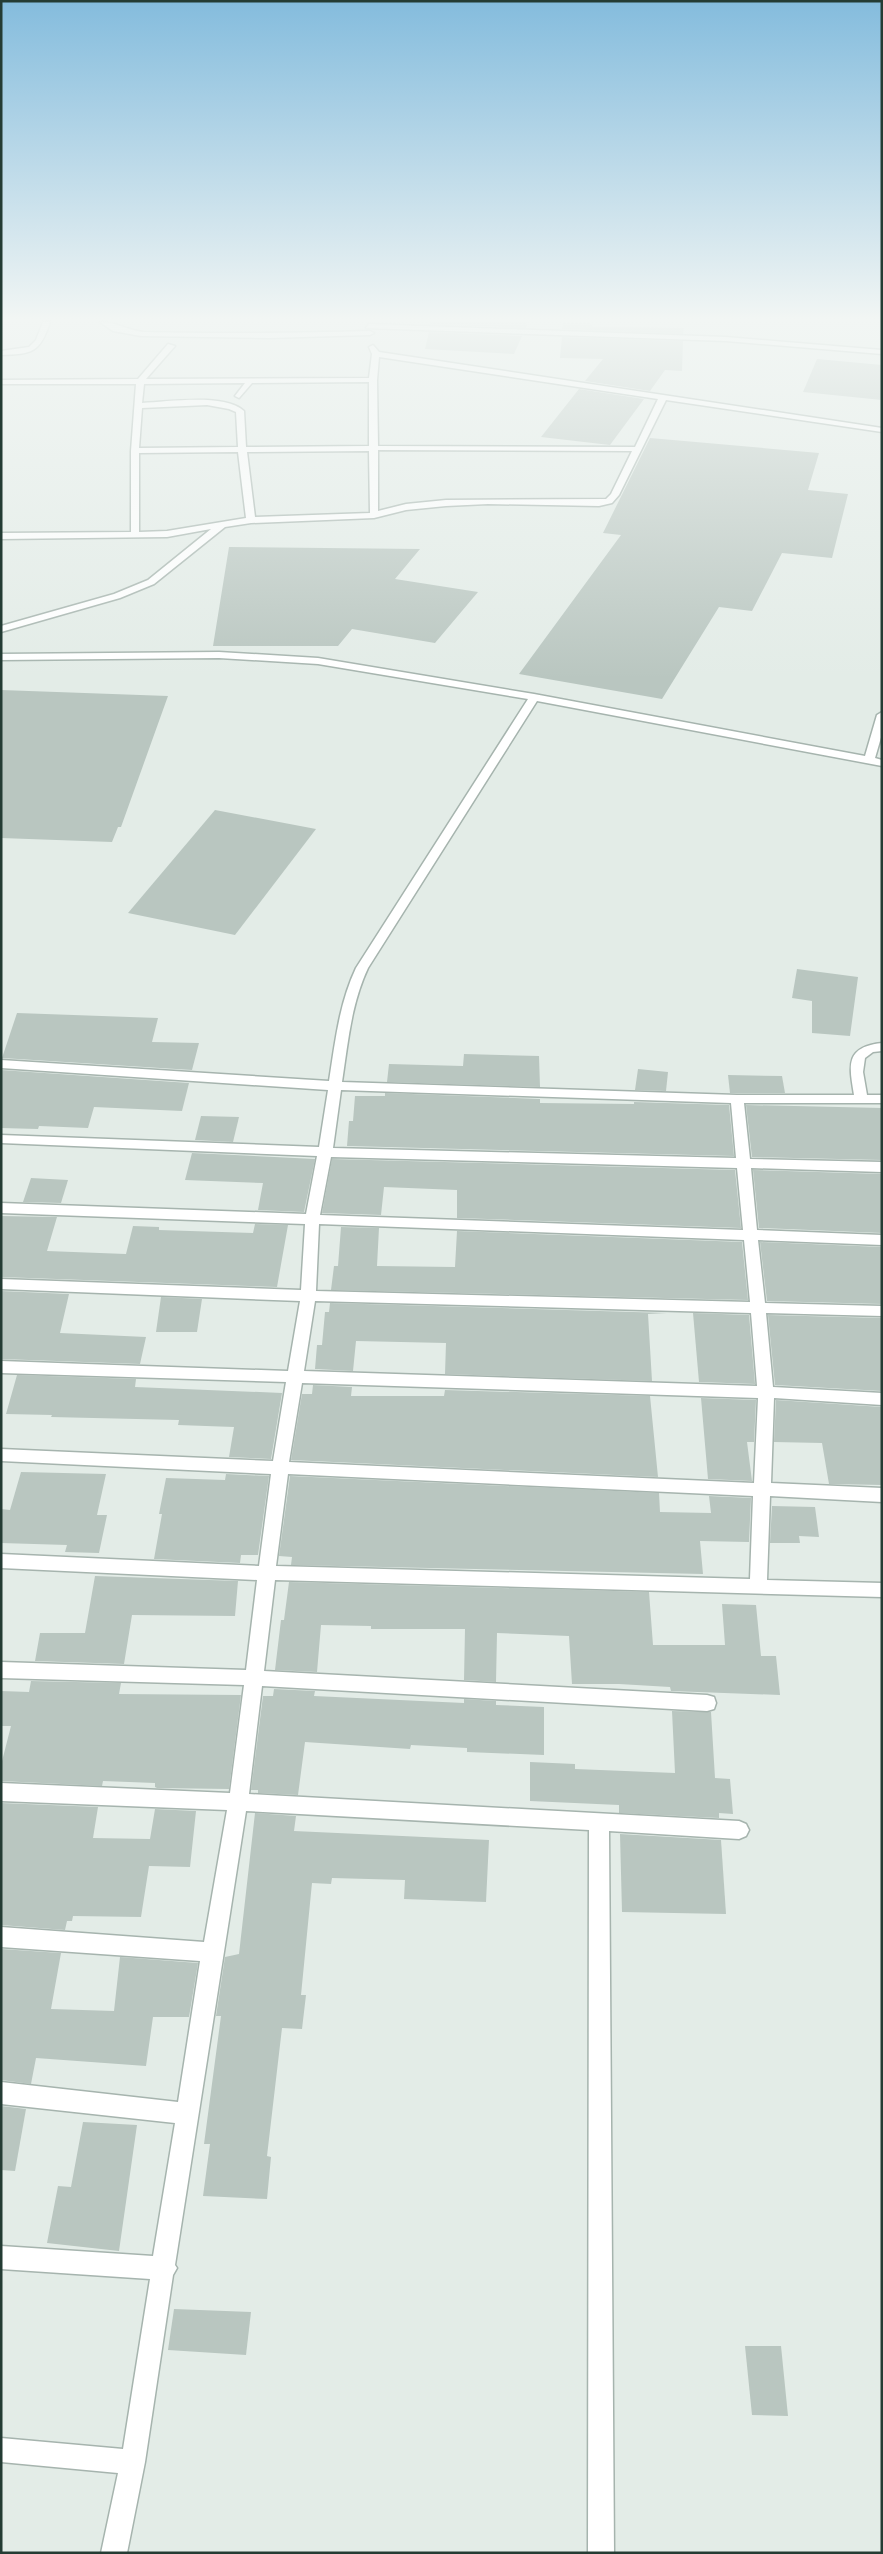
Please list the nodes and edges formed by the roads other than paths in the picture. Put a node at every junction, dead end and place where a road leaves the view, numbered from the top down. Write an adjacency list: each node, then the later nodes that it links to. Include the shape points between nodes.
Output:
1 (136, 441): 8 (street)
2 (242, 441): 7 (street)
3 (374, 441): 5 (street)
4 (640, 441): 6 (street)
5 (374, 448): 6 (street); 7 (street); 9 (street)
6 (636, 448): 9 (street, via 615,495 609,501 446,503 406,507)
7 (242, 449): 8 (street); 10 (street)
8 (135, 451): 12 (street)
9 (374, 515): 10 (street)
10 (251, 520): 11 (street)
11 (223, 524): 12 (street, via 167,534); 14 (street, via 151,582 118,596)
12 (136, 535): 13 (street)
13 (1, 536)
14 (1, 629)
15 (1, 657): 16 (street, via 219,655 318,661)
16 (534, 698): 18 (street); 22 (street, via 362,968 345,1018)
17 (882, 716): 18 (street)
18 (870, 760): 19 (street)
19 (882, 763)
20 (882, 1047): 24 (street, via 866,1049 856,1060)
21 (1, 1064): 22 (street)
22 (334, 1086): 23 (street); 27 (street)
23 (737, 1099): 24 (street); 28 (street)
24 (860, 1099): 25 (street)
25 (882, 1099)
26 (1, 1139): 27 (street)
27 (325, 1152): 28 (street); 31 (street)
28 (744, 1163): 29 (street); 32 (street)
29 (882, 1167)
30 (1, 1208): 31 (street)
31 (312, 1220): 32 (street); 35 (street)
32 (752, 1235): 33 (street); 36 (street)
33 (882, 1240)
34 (1, 1284): 35 (street)
35 (308, 1296): 36 (street); 39 (street)
36 (758, 1310): 37 (street); 40 (street)
37 (882, 1311)
38 (1, 1367): 39 (street)
39 (296, 1377): 40 (street); 43 (street)
40 (766, 1392): 41 (street); 44 (street)
41 (882, 1399)
42 (1, 1455): 43 (street)
43 (280, 1468): 44 (street); 47 (street)
44 (763, 1490): 45 (street); 48 (street)
45 (882, 1495)
46 (1, 1561): 47 (street)
47 (268, 1573): 48 (street); 51 (street)
48 (758, 1586): 49 (street)
49 (882, 1590)
50 (1, 1670): 51 (street)
51 (255, 1678): 52 (street); 54 (street)
52 (707, 1703)
53 (1, 1792): 54 (street)
54 (238, 1802): 55 (street); 58 (street)
55 (599, 1821): 56 (street); 66 (street)
56 (739, 1830)
57 (1, 1937): 58 (street)
58 (212, 1952): 60 (street)
59 (1, 2093): 60 (street)
60 (188, 2114): 62 (street)
61 (1, 2257): 62 (street)
62 (165, 2268): 64 (street)
63 (1, 2450): 64 (street)
64 (133, 2462): 65 (street)
65 (114, 2553)
66 (601, 2553)

